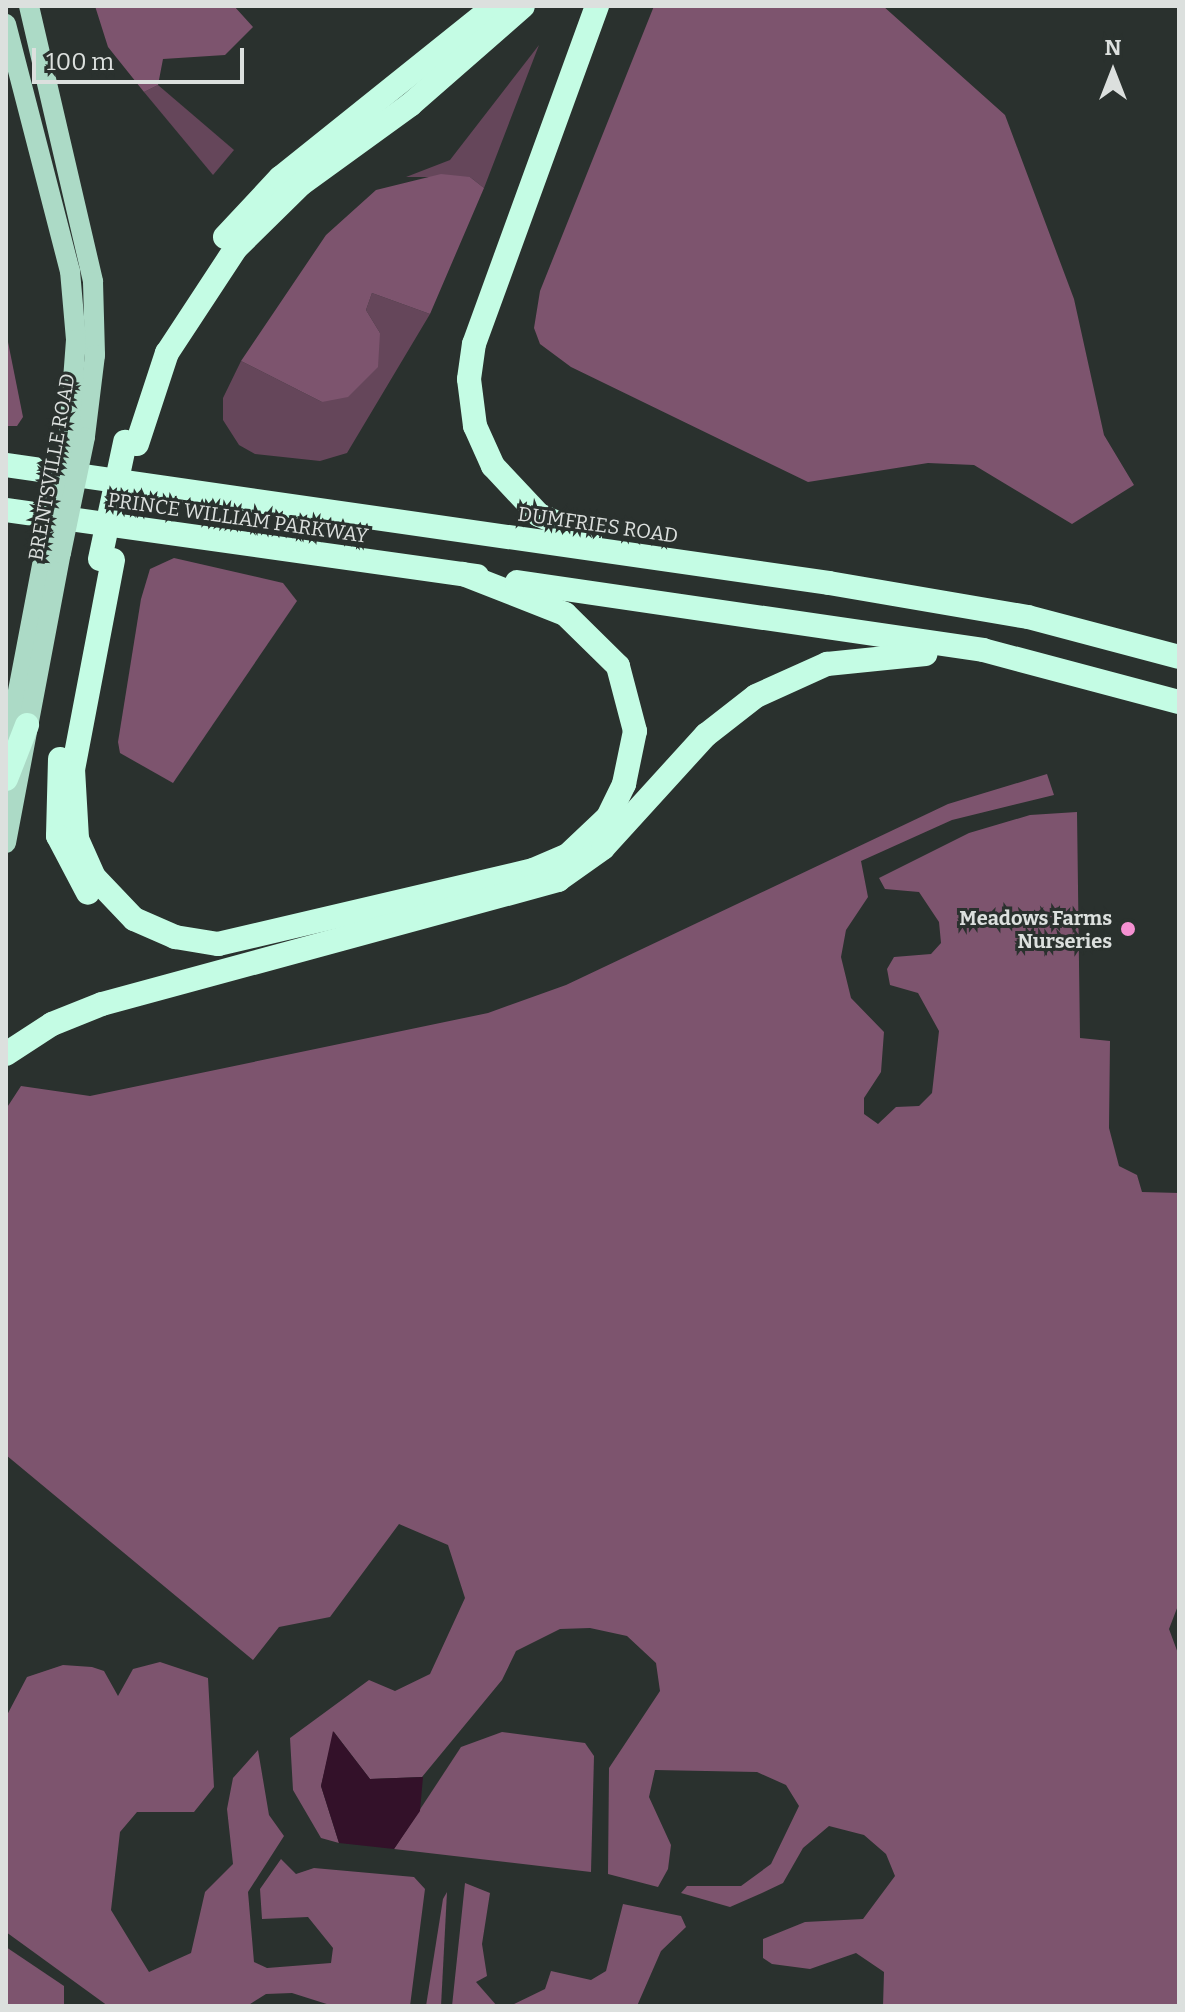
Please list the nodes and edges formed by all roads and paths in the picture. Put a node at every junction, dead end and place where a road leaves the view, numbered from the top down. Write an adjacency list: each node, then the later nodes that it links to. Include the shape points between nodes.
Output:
1 (29, 6): 8 (main road, BRENTSVILLE ROAD, via 93,282 95,355)
2 (483, 6): 7 (highway)
3 (495, 6): 7 (highway)
4 (523, 6): 9 (highway, via 410,105 301,184 236,248 167,353)
5 (597, 6): 15 (highway, via 474,344 471,411 493,466 539,515)
6 (6, 24): 8 (main road, BRENTSVILLE ROAD, via 70,271)
7 (461, 34): 9 (highway, via 280,178 233,227 164,329)
8 (77, 435): 14 (main road, BRENTSVILLE ROAD, bridge)
9 (131, 443): 16 (highway)
10 (6, 459): 12 (highway)
11 (6, 465): 12 (highway, DUMFRIES ROAD)
12 (102, 480): 15 (highway, DUMFRIES ROAD)
13 (6, 510): 17 (highway, PRINCE WILLIAM PARKWAY)
14 (53, 551): 21 (main road, BRENTSVILLE ROAD); 22 (main road, BRENTSVILLE ROAD)
15 (661, 558): 18 (highway, DUMFRIES ROAD, via 1028,617)
16 (106, 560): 17 (highway, via 73,769 77,839 94,877 134,919 189,941 218,944 533,870 576,850 608,817 624,784 635,731 618,666 565,614); 25 (highway, via 55,781 62,852 109,917 148,944 203,958)
17 (463, 574): 19 (highway, via 942,644)
18 (1179, 657)
19 (1062, 670): 20 (highway); 25 (highway, via 905,652 801,673 706,735 603,848 558,880)
20 (1179, 702)
21 (27, 725): 23 (highway); 24 (main road, BRENTSVILLE ROAD)
22 (6, 754)
23 (6, 779)
24 (6, 843)
25 (289, 955): 26 (highway, via 84,1011)
26 (6, 1054)

